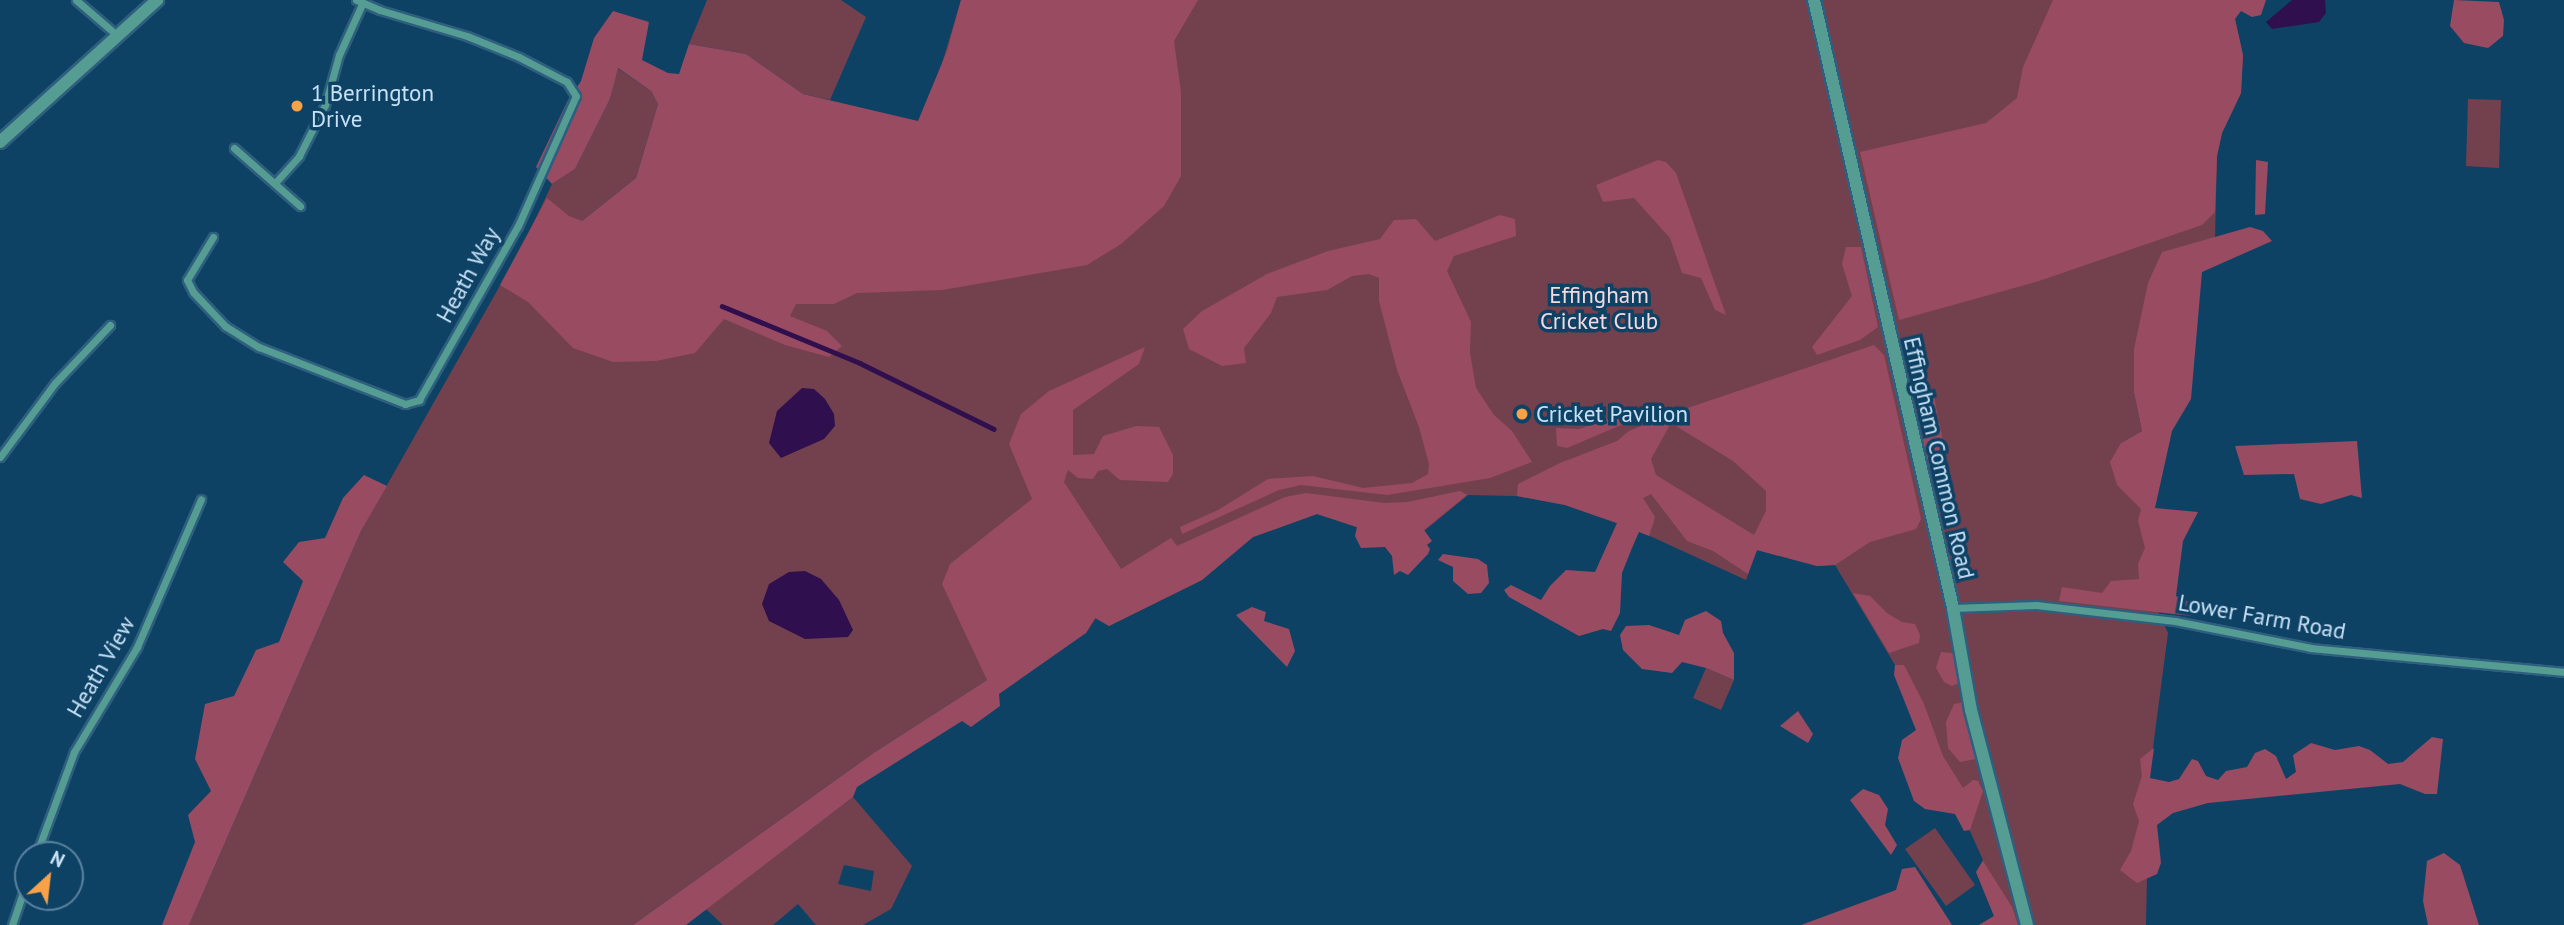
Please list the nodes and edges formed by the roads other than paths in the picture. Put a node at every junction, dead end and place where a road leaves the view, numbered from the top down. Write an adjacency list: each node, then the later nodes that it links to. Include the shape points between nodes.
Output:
1 (76, 0): 5 (street)
2 (157, 0): 5 (street)
3 (1814, 0): 14 (street, Effingham Common Road)
4 (359, 2): 8 (street, via 325,105 299,156); 10 (street, Heath Way, via 519,57 567,82 576,96 518,226 419,400 410,404 393,399 259,347 225,326 187,280)
5 (119, 36): 6 (street)
6 (0, 142)
7 (234, 148): 8 (street)
8 (275, 184): 9 (street)
9 (300, 206)
10 (213, 237)
11 (110, 325): 12 (street, via 55,383)
12 (0, 457)
13 (201, 499): 16 (street, Heath View, via 137,647 74,752)
14 (1953, 608): 15 (street, Lower Farm Road, via 2036,605 2175,621 2311,648); 17 (street, Effingham Common Road, via 1971,710)
15 (2564, 672)
16 (41, 841)
17 (2026, 925)

